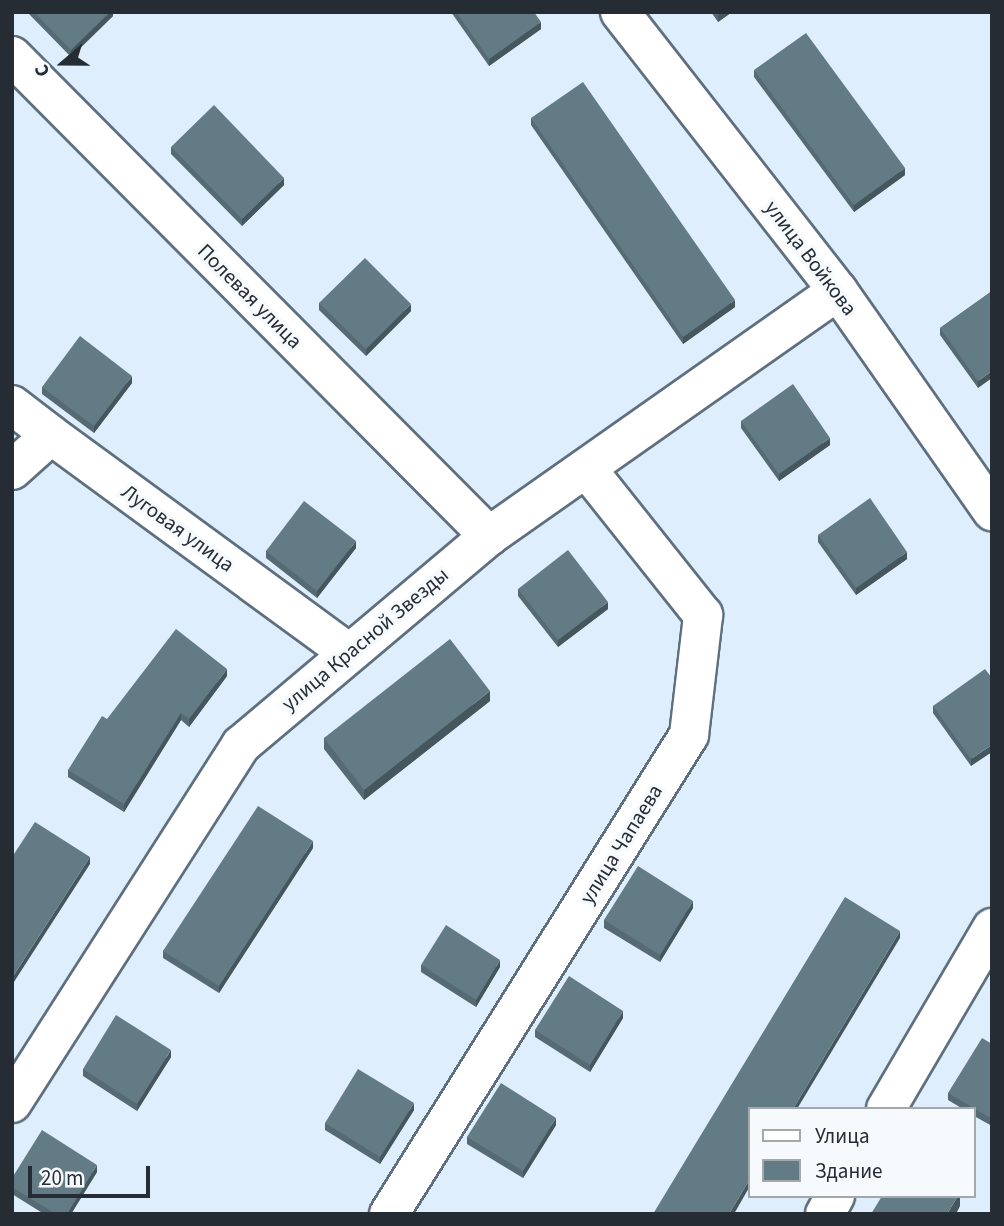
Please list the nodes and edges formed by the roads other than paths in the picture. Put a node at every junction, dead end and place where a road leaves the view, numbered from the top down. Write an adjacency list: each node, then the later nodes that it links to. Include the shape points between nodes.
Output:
1 (620, 12): 3 (street, улица Войкова)
2 (12, 56): 9 (street, Полевая улица)
3 (838, 291): 6 (street, улица Красной Звезды); 8 (street, улица Войкова)
4 (12, 405): 5 (street, Луговая улица)
5 (51, 435): 7 (street); 10 (street, Луговая улица)
6 (587, 469): 9 (street, улица Красной Звезды); 15 (street, улица Чапаева, via 704,615 689,735)
7 (12, 470)
8 (992, 511)
9 (489, 536): 10 (street, улица Красной Звезды)
10 (347, 652): 12 (street, улица Красной Звезды, via 241,745)
11 (992, 928): 13 (street)
12 (12, 1103)
13 (887, 1107)
14 (834, 1198): 16 (street)
15 (389, 1214)
16 (825, 1214)

